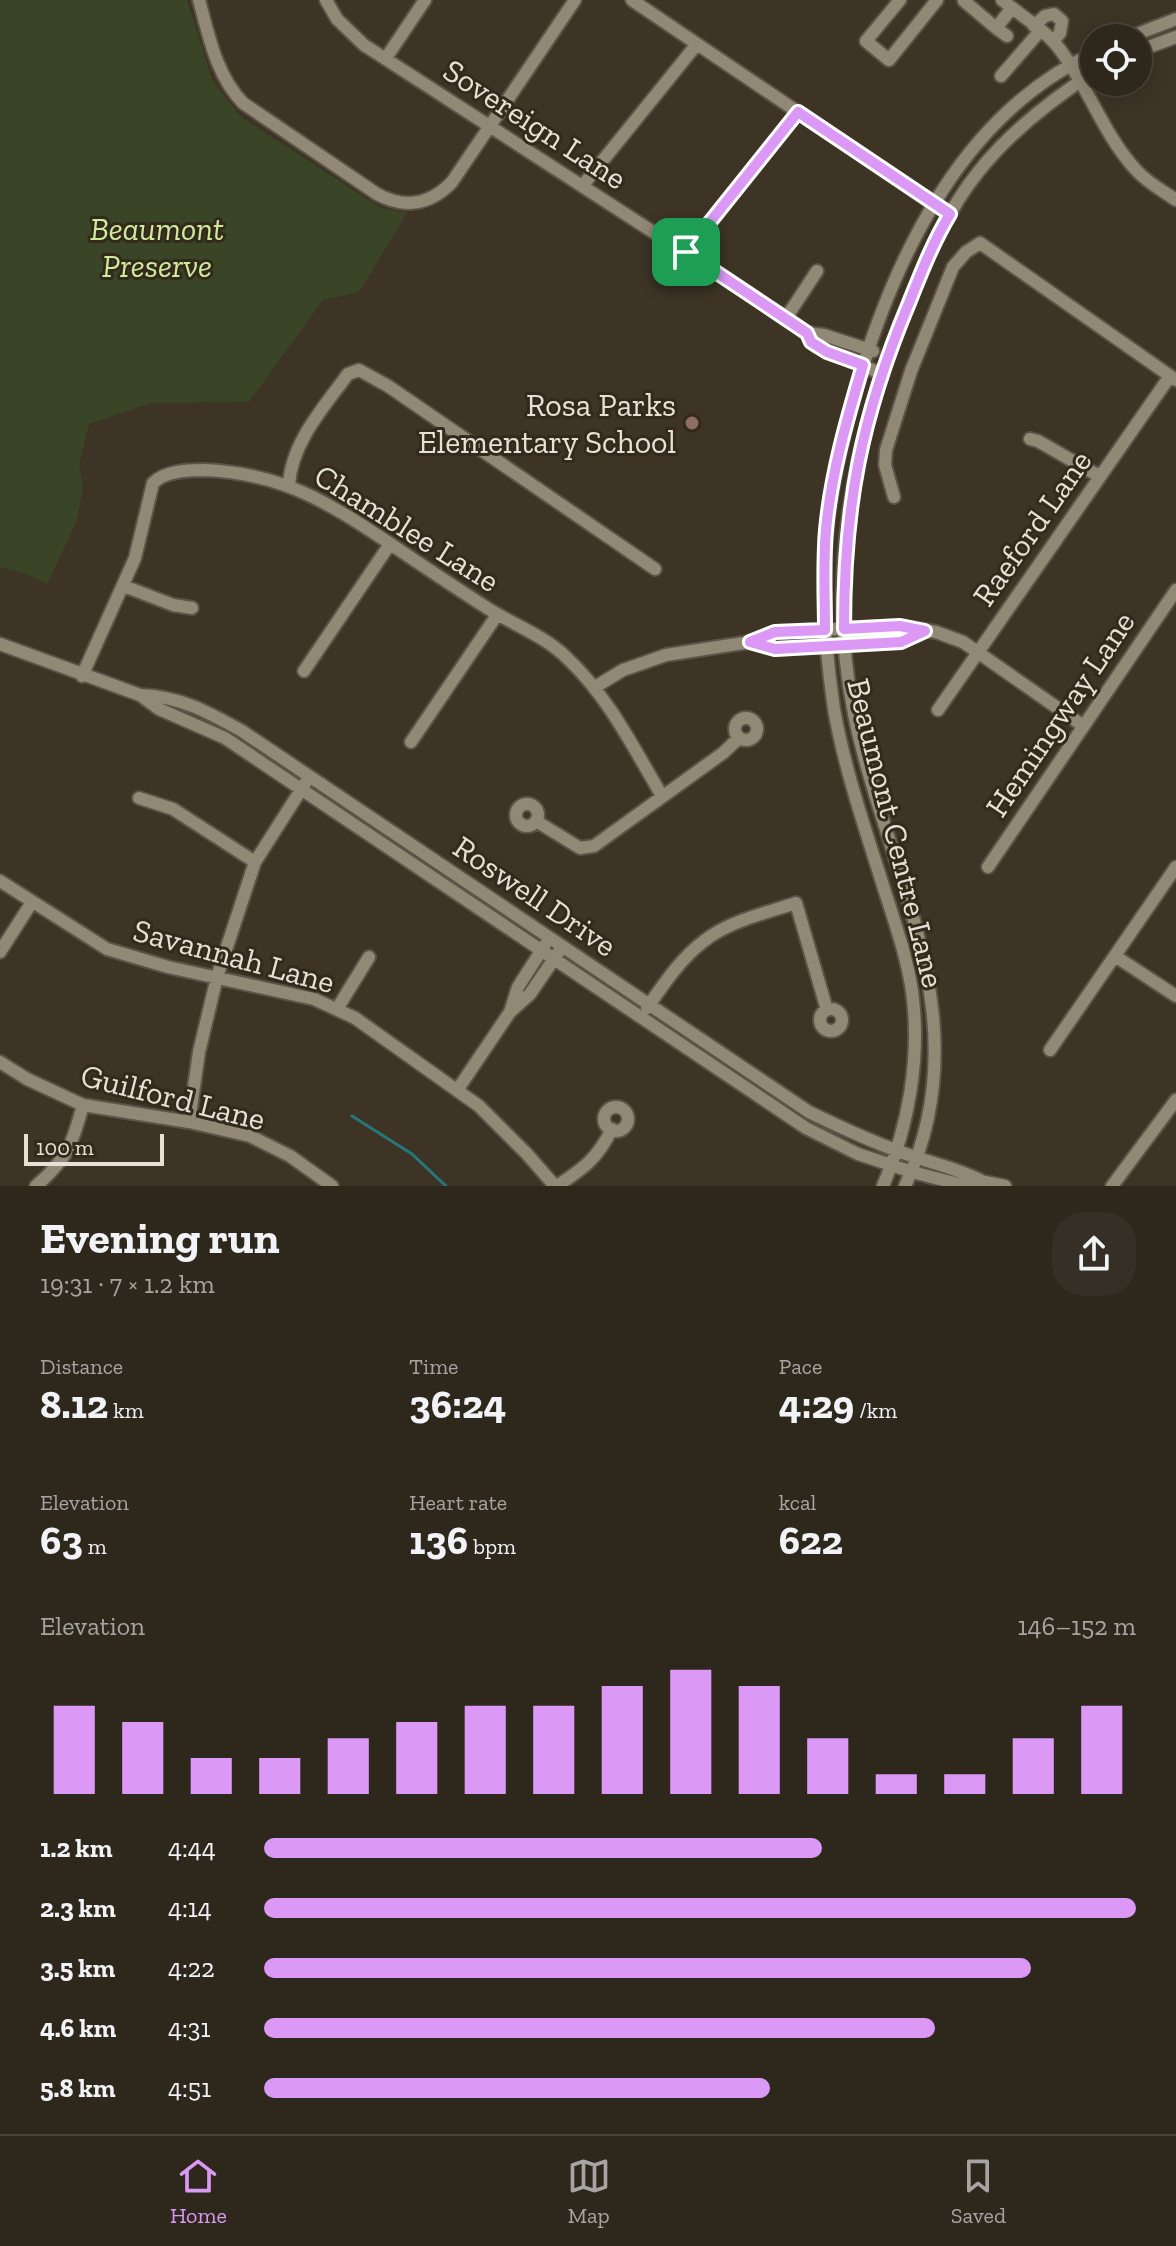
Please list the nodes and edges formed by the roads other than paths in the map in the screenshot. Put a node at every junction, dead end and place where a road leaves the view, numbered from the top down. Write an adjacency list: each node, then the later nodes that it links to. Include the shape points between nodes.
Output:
1 (199, 0): 26 (street, via 221,71 243,103 388,200 407,204 443,191)
2 (326, 0): 19 (street, Sovereign Lane, via 349,32)
3 (425, 0): 19 (street)
4 (575, 0): 26 (street)
5 (632, 0): 17 (street)
6 (900, 0): 7 (street, via 866,41 889,60)
7 (937, 0)
8 (964, 1): 11 (street)
9 (1006, 3): 11 (street); 12 (street)
10 (1176, 19): 13 (street)
11 (993, 25): 14 (street)
12 (1037, 28): 16 (street); 16 (street, via 1045,16 1054,14 1062,21); 22 (street)
13 (1152, 28)
14 (1007, 36)
15 (1176, 37): 18 (street)
16 (1053, 41): 21 (street)
17 (697, 44): 25 (street); 27 (street)
18 (1152, 46)
19 (386, 58): 26 (street, Sovereign Lane)
20 (1080, 60): 21 (street, Beaumont Centre Lane)
21 (1071, 64): 23 (street); 29 (street, Beaumont Centre Lane, via 991,128)
22 (1001, 76)
23 (1080, 82): 30 (street, Beaumont Centre Lane, via 1009,137)
24 (1088, 96): 28 (street, via 1131,164)
25 (798, 112): 29 (street); 31 (street)
26 (490, 126): 27 (street, Sovereign Lane)
27 (583, 185): 31 (street, Sovereign Lane)
28 (1176, 200)
29 (934, 204): 30 (street); 35 (street, Beaumont Centre Lane, via 899,267)
30 (950, 214): 36 (street, Beaumont Centre Lane)
31 (686, 252): 33 (street, Sovereign Lane)
32 (817, 271): 33 (street)
33 (786, 318): 34 (street, Sovereign Lane)
34 (807, 333): 35 (street, Sovereign Lane); 37 (street, Sovereign Lane, via 827,352)
35 (868, 349): 36 (street, Sovereign Lane); 37 (street, Beaumont Centre Lane)
36 (887, 355): 38 (street, Beaumont Centre Lane)
37 (863, 365): 38 (street, Sovereign Lane); 51 (street, Beaumont Centre Lane, via 831,496)
38 (880, 373): 50 (street, Beaumont Centre Lane, via 850,500)
39 (1173, 378): 41 (street, Raeford Lane); 43 (street, via 980,243 953,267 911,371 886,450)
40 (1030, 439): 41 (street)
41 (1099, 476): 57 (street, Raeford Lane)
42 (289, 485): 44 (street, Chamblee Lane, via 342,511); 45 (street, via 291,464 305,436 348,374 359,370); 46 (street, Chamblee Lane, via 213,471 159,477 151,487)
43 (894, 497)
44 (390, 544): 49 (street, Chamblee Lane); 58 (street)
45 (655, 569)
46 (124, 586): 48 (street); 59 (street, Chamblee Lane)
47 (1176, 590): 63 (street, Hemingway Lane)
48 (192, 608)
49 (497, 615): 60 (street, Chamblee Lane, via 540,636); 65 (street)
50 (844, 629): 51 (street); 52 (street, via 900,626); 55 (street, Beaumont Centre Lane)
51 (825, 630): 53 (street, via 775,632); 56 (street, Beaumont Centre Lane)
52 (925, 631): 55 (street, via 901,642); 57 (street)
53 (750, 642): 56 (street, via 775,649); 60 (street, via 666,655)
54 (0, 644): 59 (street, Roswell Drive)
55 (845, 645): 56 (street); 98 (street, Beaumont Centre Lane, via 864,755 926,960 933,1006 931,1100)
56 (826, 646): 97 (street, Beaumont Centre Lane, via 840,738 911,990 912,1071)
57 (978, 652): 62 (street, Raeford Lane); 63 (street)
58 (304, 671)
59 (82, 676): 61 (street, Roswell Drive)
60 (595, 687): 68 (street, Chamblee Lane)
61 (140, 695): 66 (street, Roswell Drive, via 165,696 212,714); 67 (street, Roswell Drive, via 225,738)
62 (938, 710)
63 (1082, 725): 72 (street, Hemingway Lane)
64 (739, 738): 68 (street)
65 (411, 742)
66 (310, 776): 67 (street); 76 (street, Roswell Drive)
67 (302, 789): 71 (street); 78 (street, Roswell Drive)
68 (662, 796): 70 (street, via 590,848 575,846)
69 (139, 798): 71 (street, via 173,809)
70 (536, 821)
71 (255, 862): 83 (street)
72 (988, 867)
73 (1176, 867): 80 (street)
74 (0, 881): 75 (street, Savannah Lane)
75 (32, 902): 79 (street); 83 (street, Savannah Lane, via 107,949)
76 (550, 937): 77 (street, Roswell Drive); 78 (street)
77 (563, 945): 82 (street); 85 (street, Roswell Drive)
78 (541, 950): 82 (street, Roswell Drive); 88 (street, via 518,987)
79 (0, 952)
80 (1115, 956): 84 (street); 90 (street)
81 (369, 957): 86 (street)
82 (554, 959): 88 (street); 89 (street, Roswell Drive)
83 (217, 977): 86 (street, Savannah Lane); 95 (street)
84 (1176, 996)
85 (650, 1004): 87 (street, via 704,940 796,903); 89 (street); 97 (street, Roswell Drive, via 809,1112)
86 (337, 1009): 92 (street, Savannah Lane)
87 (827, 1010)
88 (510, 1012): 92 (street)
89 (641, 1018): 99 (street, Roswell Drive, via 806,1128)
90 (1050, 1050)
91 (0, 1062): 94 (street, Guilford Lane)
92 (458, 1089): 104 (street, Savannah Lane, via 493,1118)
93 (1176, 1100): 108 (street)
94 (83, 1105): 95 (street, Guilford Lane); 102 (street, via 71,1146 59,1166)
95 (189, 1122): 103 (street, Guilford Lane, via 250,1136)
96 (612, 1129): 104 (street, via 592,1162)
97 (898, 1151): 98 (street, Roswell Drive); 99 (street, Beaumont Centre Lane)
98 (917, 1158): 100 (street, Beaumont Centre Lane); 101 (street, Roswell Drive)
99 (892, 1166): 100 (street, Roswell Drive); 105 (street, Beaumont Centre Lane)
100 (912, 1172): 101 (street, Roswell Drive, via 959,1184); 106 (street, Beaumont Centre Lane)
101 (985, 1182): 107 (street)
102 (36, 1186)
103 (332, 1186)
104 (556, 1186)
105 (883, 1186)
106 (905, 1186)
107 (1005, 1186)
108 (1112, 1186)

